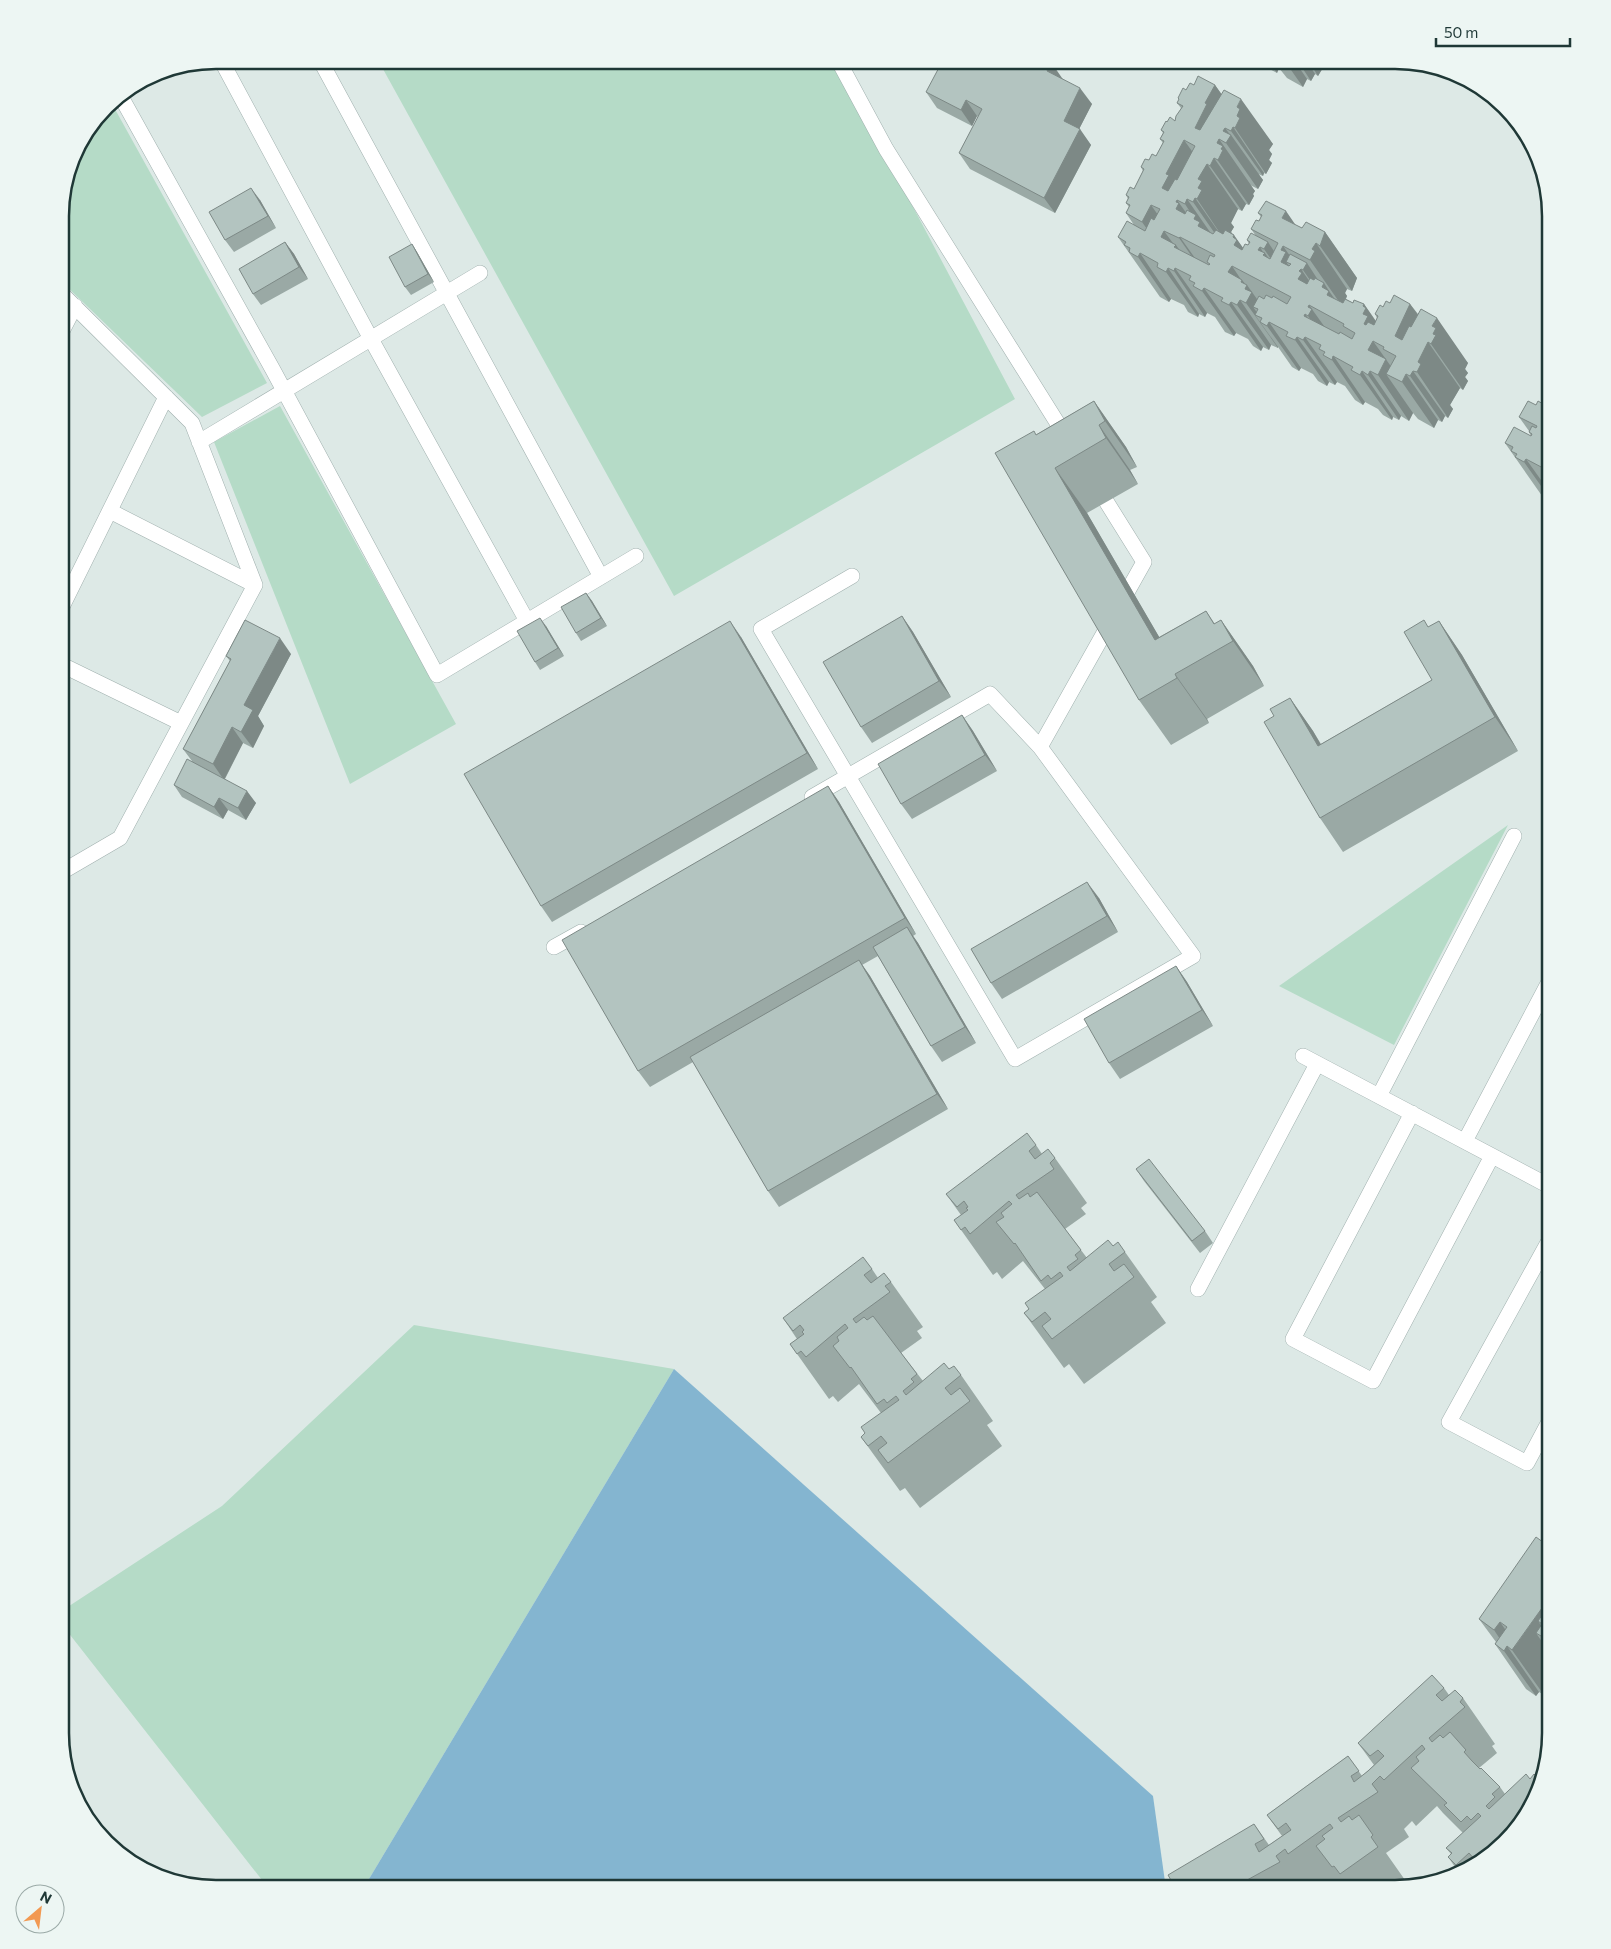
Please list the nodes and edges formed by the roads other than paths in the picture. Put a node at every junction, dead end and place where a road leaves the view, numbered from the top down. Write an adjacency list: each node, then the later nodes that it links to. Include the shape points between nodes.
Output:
1 (226, 69): 10 (street)
2 (325, 69): 6 (street)
3 (843, 69): 14 (street, via 886,149)
4 (124, 101): 11 (street)
5 (480, 273): 6 (street)
6 (446, 293): 10 (street); 19 (street)
7 (69, 300): 8 (street)
8 (75, 306): 9 (street); 12 (street)
9 (69, 318)
10 (371, 339): 11 (street); 22 (street)
11 (284, 390): 13 (street); 22 (street, via 437,675)
12 (166, 397): 13 (street, via 192,423); 16 (street)
13 (199, 442): 20 (street)
14 (1076, 452)
15 (1086, 469): 25 (street, via 1144,562)
16 (110, 511): 20 (street); 21 (street)
17 (636, 556): 19 (street)
18 (852, 576): 26 (street, via 761,629)
19 (601, 577): 22 (street)
20 (254, 585): 24 (street)
21 (69, 593)
22 (527, 621)
23 (69, 668): 24 (street)
24 (181, 723): 29 (street, via 120,838)
25 (1040, 747): 26 (street, via 990,694); 26 (street, via 1193,956 1015,1060)
26 (848, 776): 27 (street)
27 (798, 806)
28 (1514, 836): 35 (street)
29 (69, 868)
30 (596, 923): 31 (street)
31 (554, 947)
32 (1542, 995): 37 (street)
33 (1303, 1056): 34 (street)
34 (1317, 1064): 35 (street); 41 (street)
35 (1379, 1096): 36 (street)
36 (1412, 1113): 37 (street); 38 (street, via 1293,1339 1373,1381)
37 (1464, 1141): 38 (street)
38 (1492, 1156): 39 (street)
39 (1542, 1182)
40 (1542, 1253): 42 (street, via 1449,1422 1527,1463)
41 (1198, 1289)
42 (1542, 1435)

